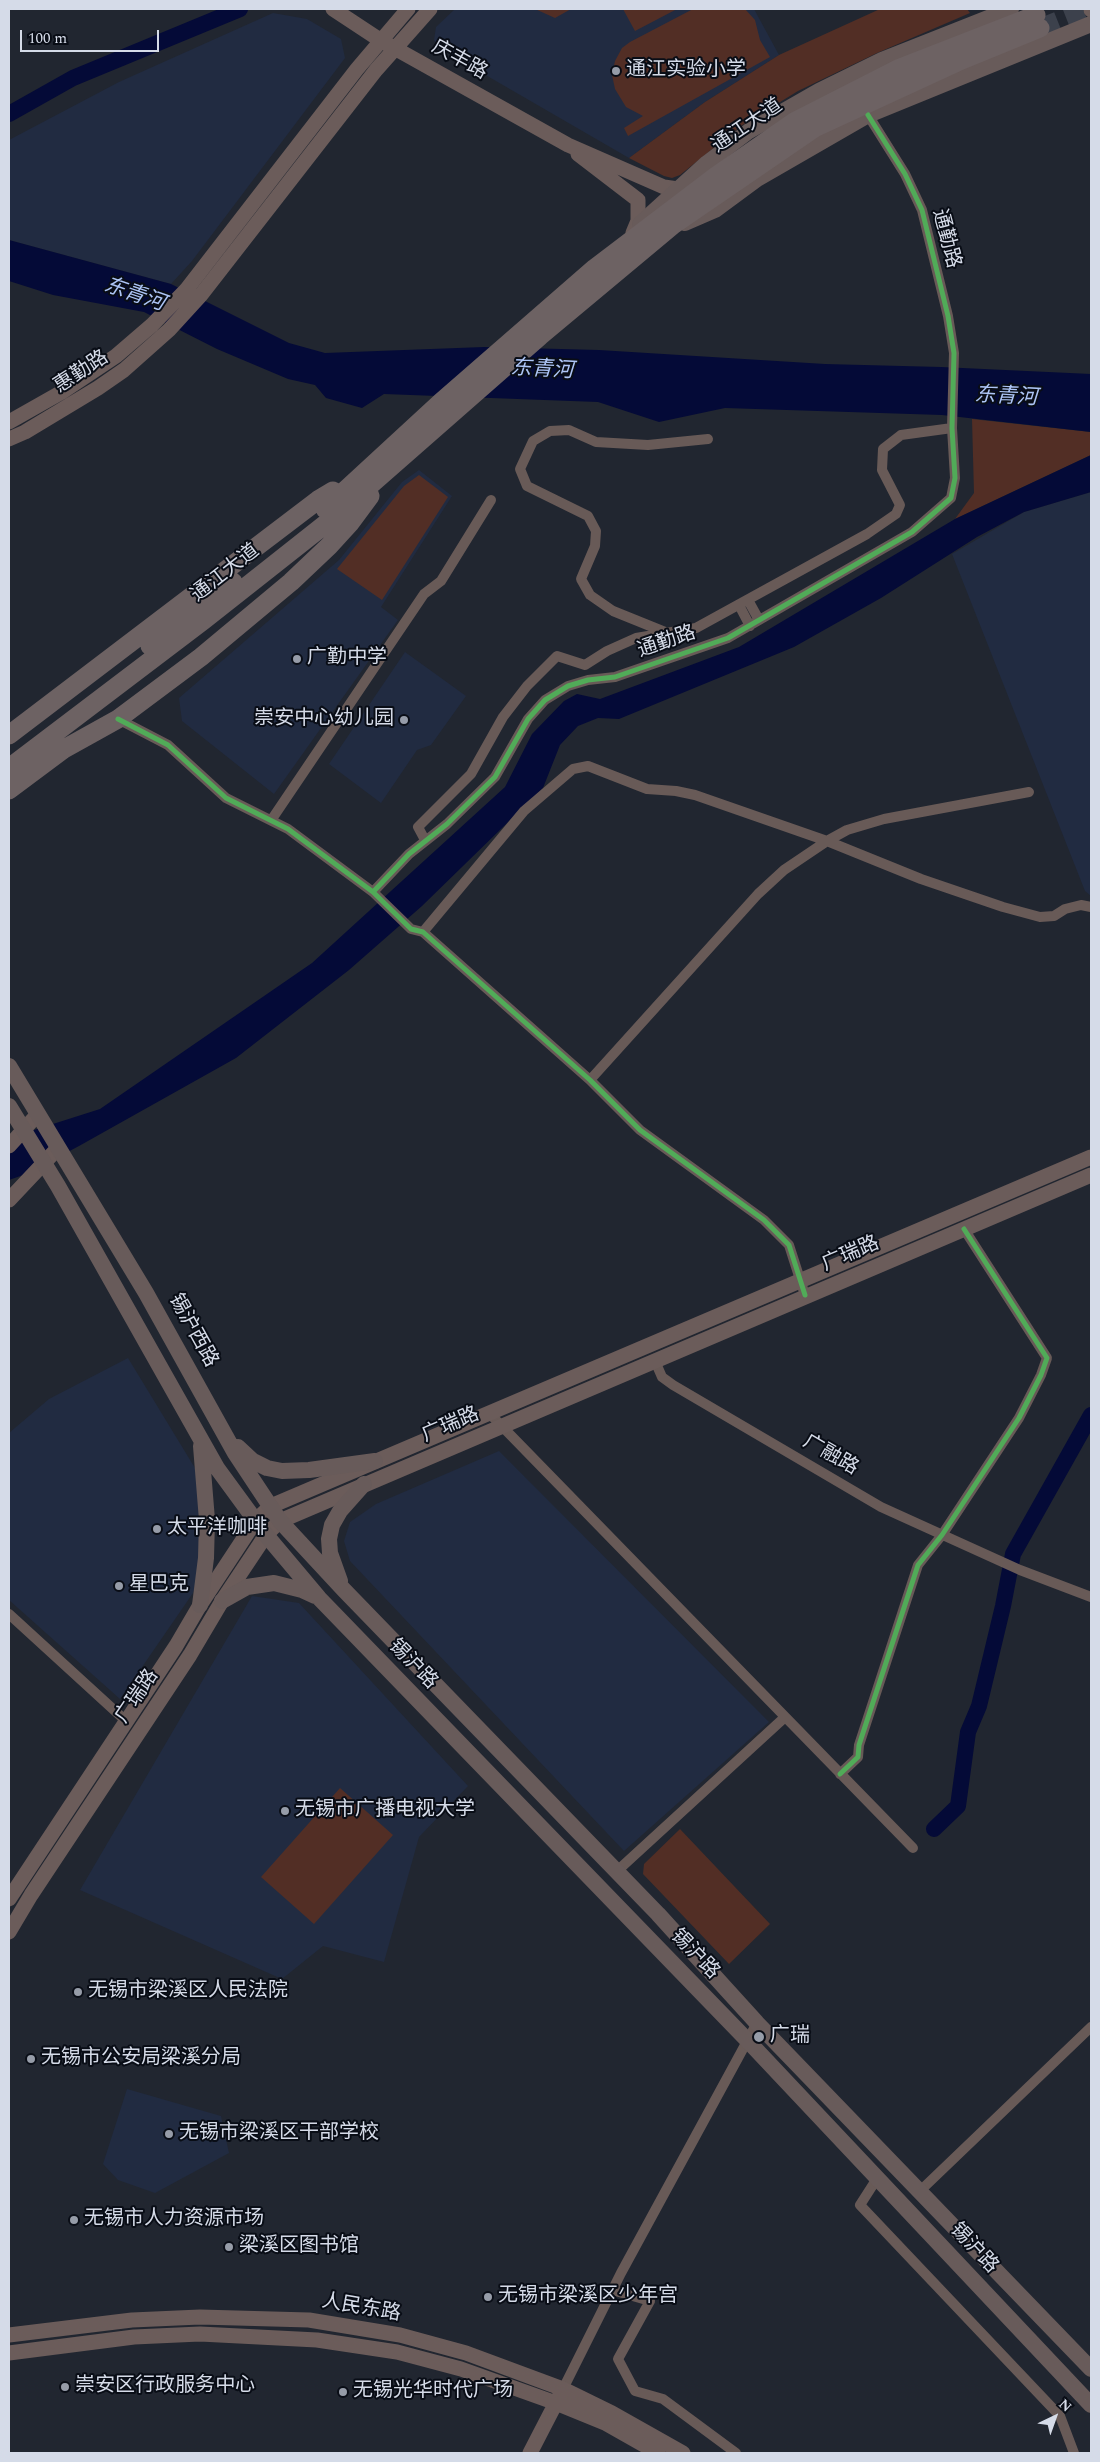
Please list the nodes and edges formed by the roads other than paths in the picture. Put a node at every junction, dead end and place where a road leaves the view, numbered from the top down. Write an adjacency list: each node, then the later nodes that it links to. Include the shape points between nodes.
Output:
1 (333, 9): 6 (main road, 庆丰路)
2 (408, 9): 6 (main road, 惠勤路)
3 (430, 9): 7 (main road, 惠勤路)
4 (1011, 9): 11 (main road, via 882,60 819,91 749,131)
5 (1091, 24): 8 (main road)
6 (380, 40): 7 (main road, 庆丰路); 14 (main road, 惠勤路, via 186,290 116,356)
7 (395, 48): 9 (main road, 庆丰路); 17 (main road, 惠勤路, via 201,295 169,330 124,370 98,388)
8 (868, 115): 12 (main road, via 757,179 715,210 687,223); 15 (street, 通勤路, via 905,174 922,210 939,272 954,353)
9 (568, 145): 11 (main road); 13 (main road, via 638,200 640,210)
10 (708, 182): 11 (main road); 12 (highway, 通江大道, via 794,122 845,94 900,68 1038,21 816,127); 13 (highway, 通江大道)
11 (678, 190): 13 (main road)
12 (673, 225): 18 (highway, 通江大道, via 540,336)
13 (632, 236): 19 (highway, 通江大道)
14 (9, 422)
15 (952, 428): 21 (street, via 901,435 883,449 882,470 900,506 896,514 868,534); 22 (street, 通勤路, via 954,478 951,498 936,514 912,532)
16 (708, 438): 24 (street, via 648,445 596,442 569,430 550,430 533,441 520,469 527,486 588,516 596,531 595,546 581,579 590,595 613,611)
17 (9, 439)
18 (387, 472): 25 (highway, via 350,523 291,582 201,657); 28 (highway, 通江大道, via 204,620)
19 (362, 474): 26 (highway, via 318,500); 27 (highway, 通江大道, via 310,521)
20 (490, 500): 31 (street, via 441,581 424,594)
21 (743, 603): 22 (street); 23 (street); 24 (street, via 696,628)
22 (759, 620): 23 (street, 通勤路)
23 (750, 626): 32 (street, 通勤路, via 728,638 615,677 568,686 545,700 528,718 495,777)
24 (666, 632): 32 (street, via 636,638 586,665 557,656 527,686 504,717 470,774 418,827)
25 (118, 719): 29 (highway, via 64,749); 31 (street, via 168,745 226,798)
26 (9, 735)
27 (9, 751)
28 (9, 768)
29 (9, 790)
30 (1029, 792): 33 (street, via 884,819 847,830)
31 (272, 819): 34 (street)
32 (425, 840): 34 (street, 通勤路)
33 (827, 841): 35 (street, via 921,879 1040,917 1054,916 1081,905); 36 (street, via 694,795 647,789 588,766 574,769 524,812); 38 (street, via 784,870 758,894)
34 (373, 892): 36 (street, via 411,929)
35 (1091, 907)
36 (423, 932): 38 (street)
37 (9, 1066): 40 (main road)
38 (590, 1080): 49 (street, via 640,1130 764,1220 789,1245)
39 (9, 1106): 41 (main road)
40 (35, 1111): 41 (main road); 43 (main road, 锡沪西路)
41 (20, 1126): 42 (main road); 45 (main road, 锡沪路)
42 (9, 1146)
43 (58, 1148): 45 (main road); 54 (main road, 锡沪西路, via 146,1293)
44 (1091, 1157): 49 (main road, 广瑞路)
45 (44, 1163): 47 (main road); 55 (main road, 锡沪路)
46 (1091, 1175): 48 (main road, 广瑞路)
47 (9, 1200)
48 (964, 1229): 50 (main road, 广瑞路); 62 (street, via 1047,1358 1019,1418)
49 (800, 1281): 50 (street); 52 (main road, 广瑞路)
50 (806, 1296): 51 (main road, 广瑞路)
51 (654, 1361): 53 (main road, 广瑞路); 62 (street, 广融路, via 662,1376 673,1385 881,1507)
52 (490, 1414): 53 (street); 56 (main road, 广瑞路)
53 (502, 1427): 57 (main road, 广瑞路); 69 (street)
54 (224, 1434): 56 (main road, via 253,1461 282,1471); 58 (main road, 锡沪西路)
55 (199, 1437): 59 (main road, 锡沪路, via 217,1468); 67 (main road, via 207,1520)
56 (375, 1461): 58 (main road, 广瑞路)
57 (364, 1484): 60 (main road, 广瑞路); 63 (main road, via 340,1511 329,1539 332,1560)
58 (271, 1506): 59 (main road, 广瑞路); 60 (main road, 锡沪路)
59 (256, 1520): 61 (main road, 锡沪路); 67 (main road, 广瑞路)
60 (280, 1521): 61 (main road, 广瑞路); 63 (main road, 锡沪路)
61 (266, 1535): 65 (main road, 锡沪路); 66 (main road, 广瑞路)
62 (942, 1535): 64 (street, 广融路); 71 (street, via 918,1565 858,1756)
63 (344, 1590): 73 (main road, 锡沪路)
64 (1091, 1597)
65 (319, 1598): 66 (main road, via 274,1583 247,1587); 78 (main road, 锡沪路)
66 (222, 1602): 75 (main road, 广瑞路)
67 (200, 1605): 70 (main road, 广瑞路)
68 (9, 1614): 70 (street)
69 (784, 1718): 71 (street); 73 (street)
70 (126, 1722): 74 (main road, 广瑞路)
71 (840, 1774): 72 (street)
72 (913, 1848)
73 (616, 1872): 76 (main road, 锡沪路)
74 (9, 1899)
75 (9, 1932)
76 (757, 2023): 78 (street); 80 (main road, 锡沪路)
77 (1091, 2027): 80 (street)
78 (748, 2041): 79 (main road, 锡沪路); 81 (street)
79 (878, 2177): 87 (main road, 锡沪路); 92 (street, via 860,2205 1060,2416)
80 (920, 2191): 84 (main road, 锡沪路)
81 (612, 2290): 85 (street); 91 (street, via 650,2301 618,2359 635,2391 662,2399)
82 (9, 2335): 85 (main road, 人民东路, via 132,2320 200,2317 309,2320 400,2335)
83 (9, 2353): 86 (main road, 人民东路, via 134,2337 200,2334 317,2340 396,2352 461,2369)
84 (1091, 2369)
85 (563, 2389): 86 (main road); 90 (main road, 人民东路, via 612,2412)
86 (556, 2403): 88 (main road); 89 (main road, 人民东路, via 605,2423)
87 (1091, 2405)
88 (530, 2453)
89 (658, 2453)
90 (683, 2453)
91 (736, 2453)
92 (1074, 2453)

